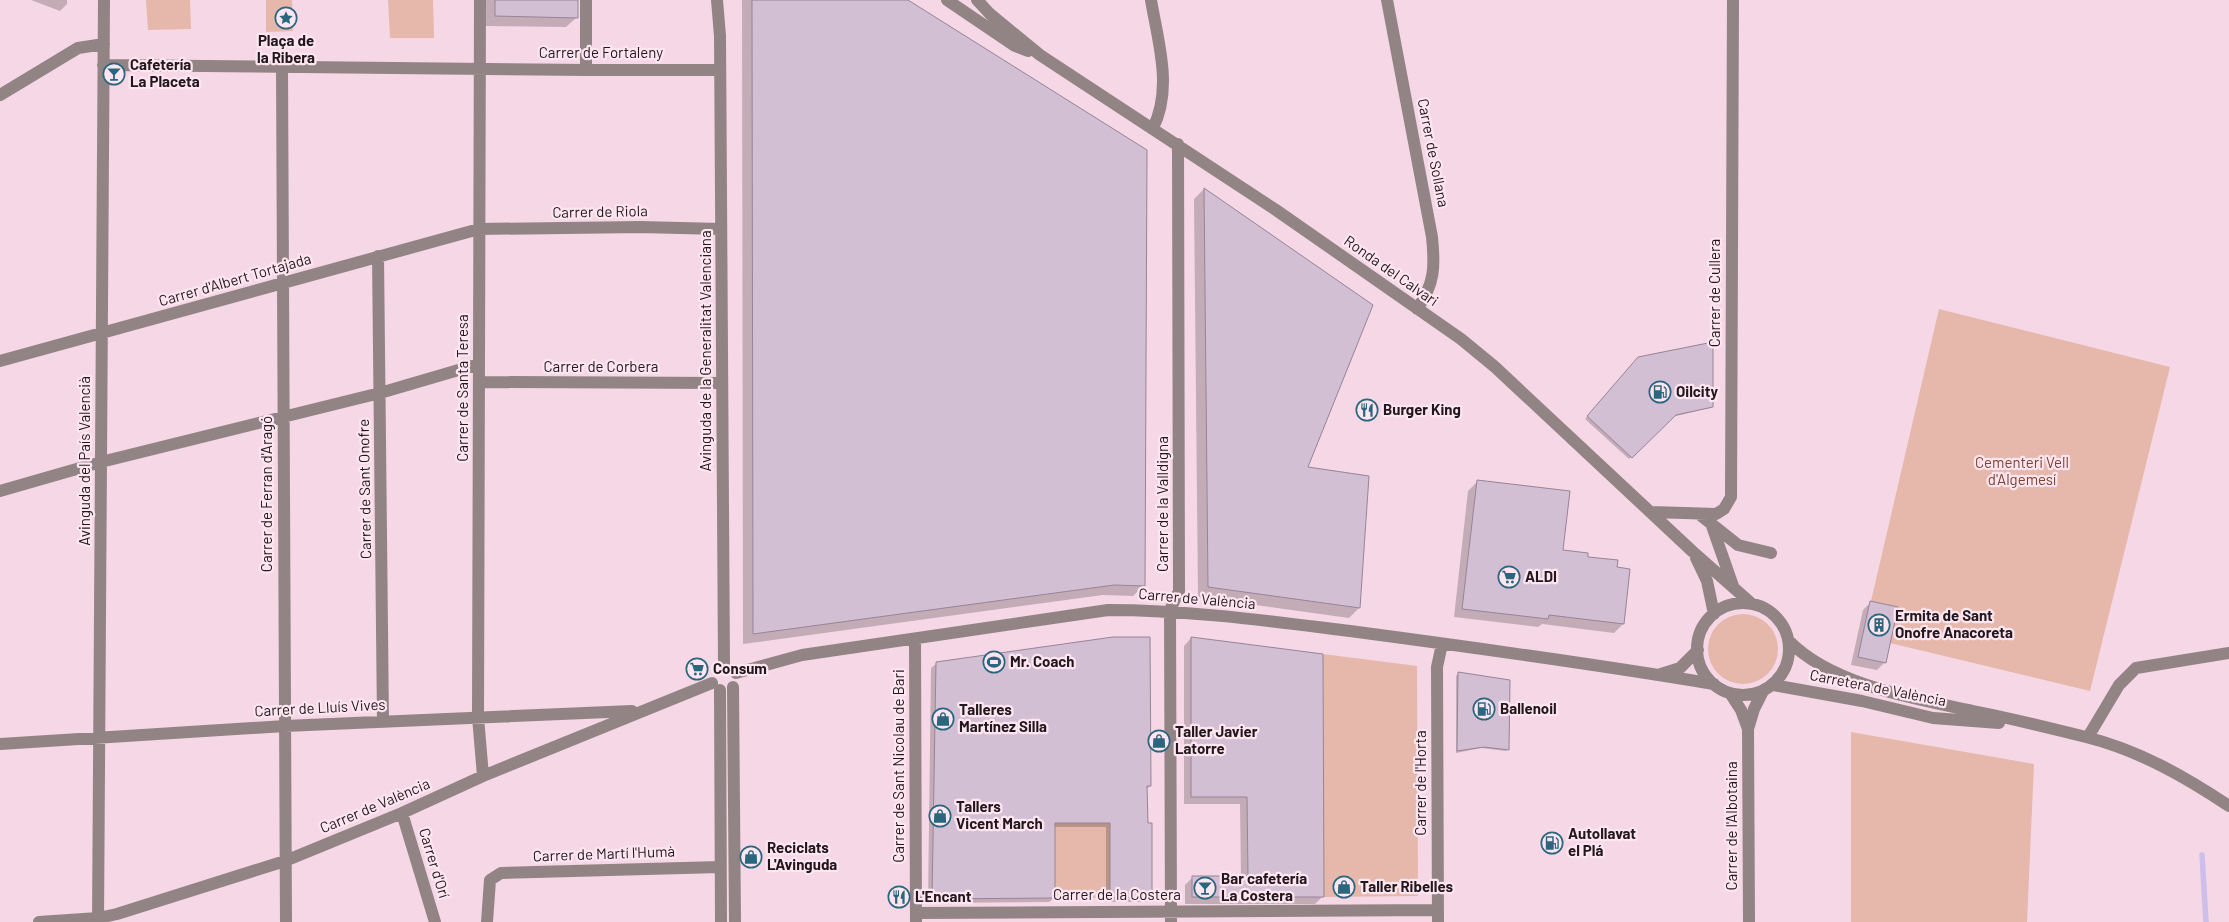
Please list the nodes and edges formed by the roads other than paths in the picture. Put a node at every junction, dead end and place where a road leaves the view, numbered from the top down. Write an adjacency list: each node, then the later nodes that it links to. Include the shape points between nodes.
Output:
1 (104, 0): 12 (street, Avinguda del País Valencià)
2 (480, 0): 16 (street, Carrer de Santa Teresa)
3 (586, 0): 17 (street)
4 (717, 0): 11 (street, Avinguda de la Generalitat Valenciana)
5 (722, 0): 11 (street, Avinguda de la Generalitat Valenciana)
6 (947, 0): 13 (street, Ronda del Calvari, via 1015,46)
7 (977, 0): 13 (street, Ronda del Calvari)
8 (1150, 0): 20 (street, via 1163,80 1160,115)
9 (1387, 0): 26 (street, Carrer de Sollana, via 1435,266 1426,298)
10 (1733, 0): 37 (street, Carrer de Cullera, via 1731,497 1720,512)
11 (720, 36): 18 (street, Avinguda de la Generalitat Valenciana)
12 (104, 44): 14 (street, Avinguda del País Valencià); 19 (street, via 78,48)
13 (1040, 55): 20 (street, Ronda del Calvari)
14 (103, 65): 15 (street); 27 (street, Avinguda del País Valencià)
15 (282, 66): 16 (street); 25 (street, Carrer de Ferran d'Aragó)
16 (481, 68): 17 (street, Carrer de Fortaleny); 22 (street, Carrer de Santa Teresa)
17 (586, 70): 18 (street, Carrer de Fortaleny)
18 (720, 70): 23 (street, Avinguda de la Generalitat Valenciana)
19 (0, 95)
20 (1153, 128): 21 (street, Ronda del Calvari)
21 (1178, 144): 26 (street, Ronda del Calvari); 45 (street, Carrer de la Valldigna, via 1179,591)
22 (479, 229): 23 (street, Carrer de Riola); 24 (street, Carrer d'Albert Tortajada); 29 (street, Carrer de Santa Teresa)
23 (721, 229): 31 (street, Avinguda de la Generalitat Valenciana)
24 (378, 256): 25 (street, Carrer d'Albert Tortajada); 32 (street, Carrer de Sant Onofre)
25 (282, 284): 27 (street, Carrer d'Albert Tortajada); 33 (street, Carrer de Ferran d'Aragó)
26 (1417, 309): 36 (street, Ronda del Calvari, via 1496,367)
27 (102, 333): 28 (street, Carrer d'Albert Tortajada); 34 (street, Avinguda del País Valencià)
28 (0, 361)
29 (479, 364): 30 (street, Carrer de Santa Teresa); 32 (street)
30 (479, 382): 31 (street, Carrer de Corbera); 61 (street, Carrer de Santa Teresa)
31 (722, 383): 52 (street, Avinguda de la Generalitat Valenciana)
32 (380, 392): 33 (street); 62 (street, Carrer de Sant Onofre)
33 (283, 417): 34 (street); 63 (street, Carrer de Ferran d'Aragó)
34 (101, 462): 35 (street); 66 (street, Avinguda del País Valencià)
35 (0, 491)
36 (1651, 512): 37 (street, Carrer de Cullera); 40 (street, Ronda del Calvari)
37 (1700, 514): 38 (street)
38 (1711, 523): 39 (street); 42 (street)
39 (1738, 545): 41 (street); 42 (street, via 1727,552)
40 (1692, 551): 43 (street, Ronda del Calvari); 46 (street, via 1707,581)
41 (1771, 553)
42 (1726, 564): 43 (street)
43 (1733, 586): 44 (street, Ronda del Calvari)
44 (1752, 604): 46 (street, via 1726,606); 48 (street, via 1761,606 1776,617)
45 (1170, 610): 47 (street, Carrer de València, via 1108,610); 49 (street, Carrer de València); 76 (street, Carrer de la Valldigna)
46 (1714, 614): 50 (street, via 1700,634)
47 (915, 640): 53 (street, Carrer de València, via 802,655); 75 (street, Carrer de Sant Nicolau de Bari)
48 (1789, 641): 58 (street, via 1786,665); 64 (street, Carretera de València, via 1821,666 1865,684)
49 (1442, 644): 54 (street, Carrer de València); 74 (street, Carrer de l'Horta, via 1437,667)
50 (1698, 650): 54 (street, Carrer de València, via 1680,668); 55 (street, via 1700,665)
51 (2229, 653): 67 (street, via 2136,668 2119,685)
52 (724, 665): 53 (street); 56 (street, via 714,670)
53 (736, 673): 57 (street)
54 (1656, 675): 55 (street, Carrer de València)
55 (1714, 684): 59 (street)
56 (716, 686): 57 (street, via 727,691); 60 (street, Carrer de València); 73 (street)
57 (733, 687): 83 (street)
58 (1768, 688): 59 (street, via 1750,694); 64 (street, Carretera de València, via 1862,701 1933,718); 65 (street, Carrer de l'Albotaina, via 1754,709)
59 (1730, 693): 65 (street, Carrer de l'Albotaina)
60 (642, 711): 61 (street, Carrer de Lluís Vives); 69 (street, Carrer de València)
61 (478, 717): 62 (street, Carrer de Lluís Vives); 69 (street, Carrer de Santa Teresa)
62 (383, 721): 63 (street, Carrer de Lluís Vives)
63 (285, 726): 66 (street, Carrer de Lluís Vives); 72 (street, Carrer de Ferran d'Aragó)
64 (2038, 726): 67 (street, Carretera de València)
65 (1748, 729): 84 (street, Carrer de l'Albotaina)
66 (99, 736): 68 (street, Carrer de Lluís Vives); 77 (street, Avinguda del País Valencià)
67 (2088, 737): 70 (street, Carretera de València, via 2139,754 2182,775)
68 (0, 744)
69 (483, 776): 71 (street, Carrer de València)
70 (2229, 806)
71 (402, 813): 72 (street, Carrer de València); 80 (street, Carrer d'Orí)
72 (285, 861): 77 (street, Carrer de València); 79 (street, Carrer de Ferran d'Aragó)
73 (720, 867): 81 (street, Carrer de Martí l'Humà, via 501,873 490,880); 82 (street)
74 (1438, 916): 76 (street, Carrer de la Costera)
75 (916, 917): 76 (street, Carrer de la Costera)
76 (1171, 917)
77 (98, 920): 78 (street, Carrer de València)
78 (39, 922)
79 (286, 922)
80 (435, 922)
81 (487, 922)
82 (721, 922)
83 (734, 922)
84 (1748, 922)

